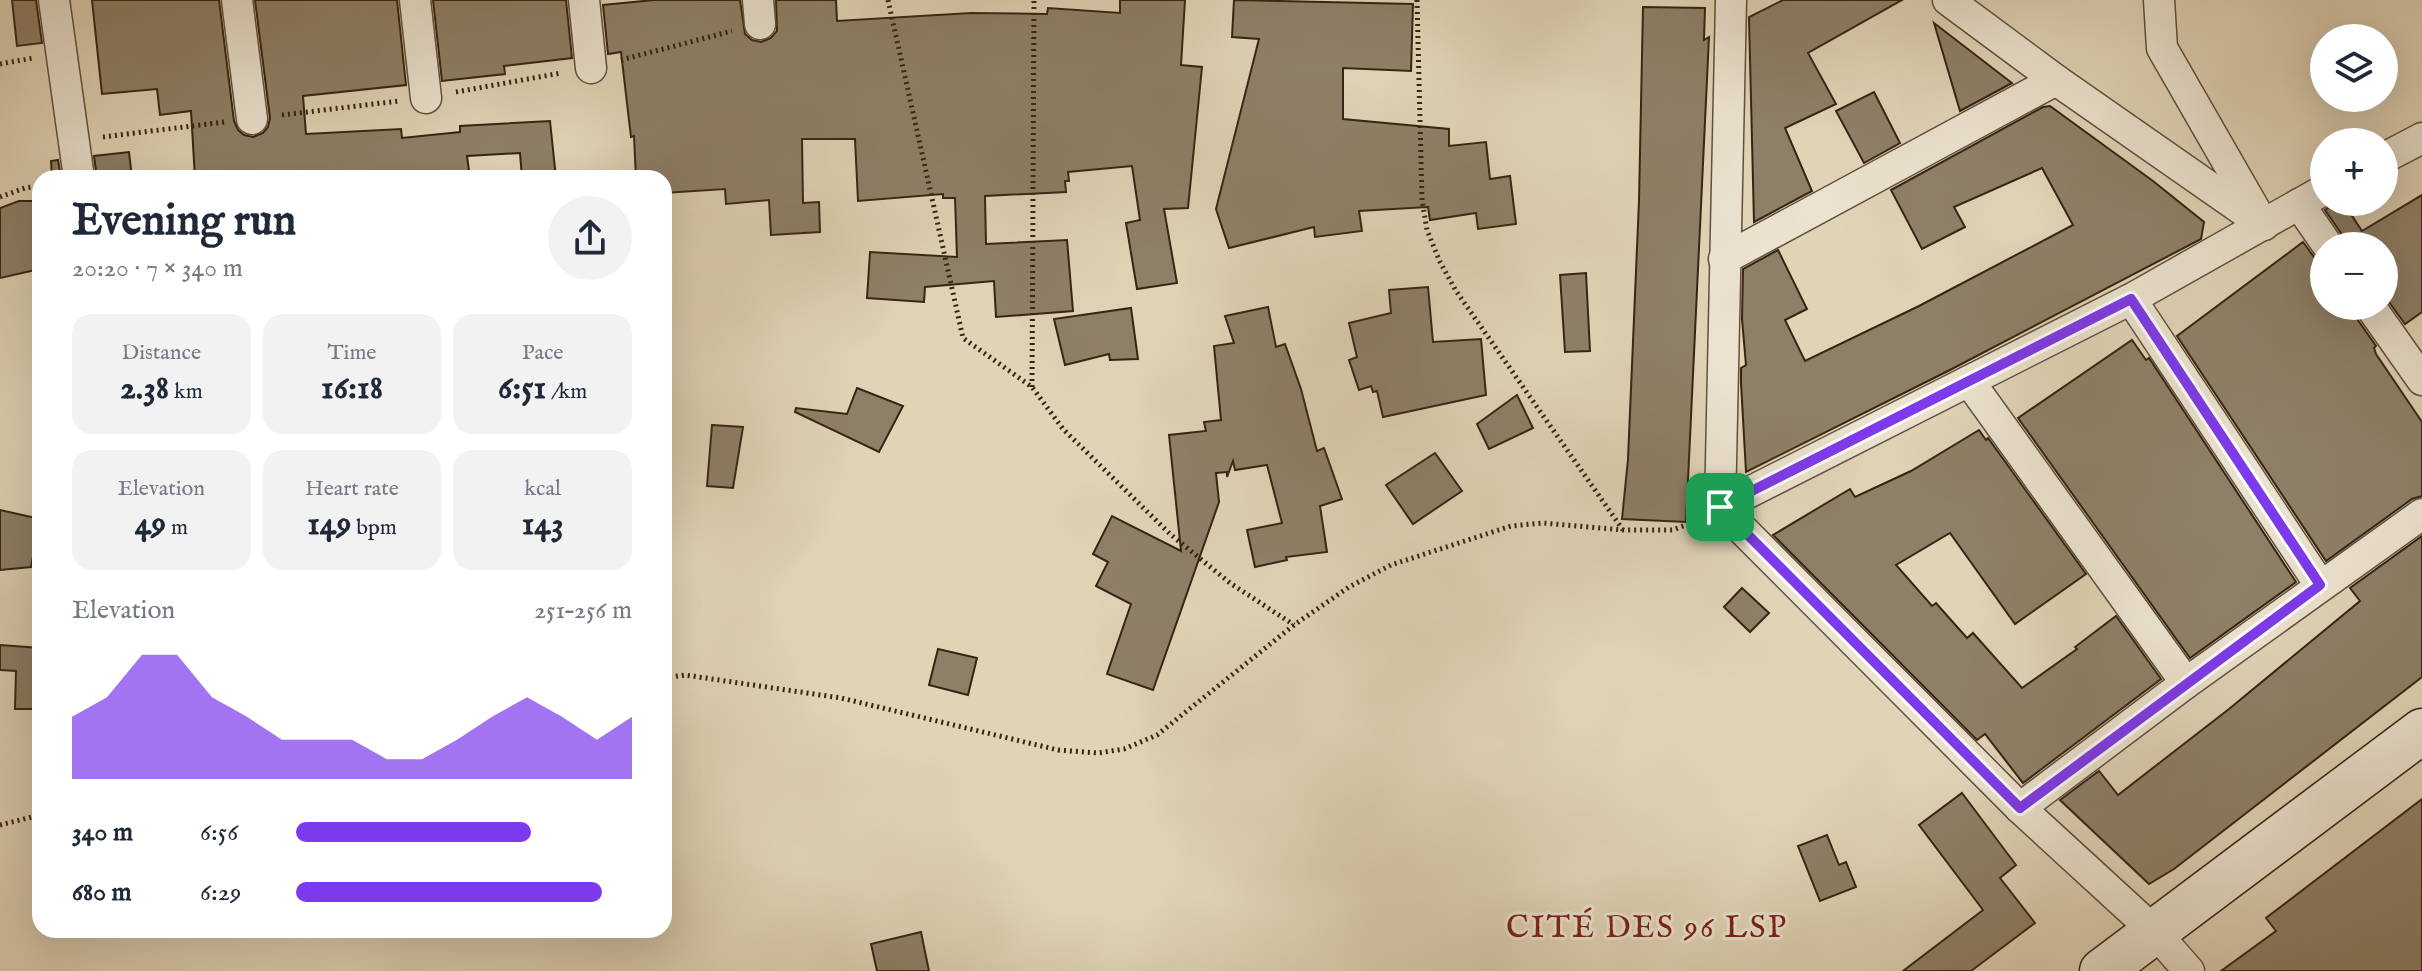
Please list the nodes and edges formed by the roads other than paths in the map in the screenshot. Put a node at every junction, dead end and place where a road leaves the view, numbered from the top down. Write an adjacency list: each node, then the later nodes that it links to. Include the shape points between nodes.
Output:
1 (54, 0): 14 (street)
2 (237, 0): 11 (street)
3 (415, 0): 10 (street)
4 (584, 0): 8 (street)
5 (1731, 0): 17 (street)
6 (1948, 0): 9 (street)
7 (2159, 0): 16 (street, via 2162,48)
8 (591, 68)
9 (2056, 80): 16 (street); 17 (street)
10 (426, 98)
11 (252, 119)
12 (2422, 138): 13 (street)
13 (2398, 151)
14 (78, 170)
15 (2310, 198): 16 (street)
16 (2264, 225): 18 (street)
17 (1724, 259): 22 (street)
18 (2131, 299): 21 (street); 24 (street)
19 (2380, 320): 20 (street)
20 (2422, 380)
21 (1969, 381): 22 (street); 25 (street)
22 (1720, 507): 27 (street)
23 (2422, 514): 24 (street)
24 (2320, 585): 25 (street)
25 (2186, 683): 27 (street)
26 (2422, 731): 28 (main road)
27 (2020, 808): 28 (street)
28 (2154, 931): 29 (main road); 30 (street)
29 (2102, 971)
30 (2189, 971)

